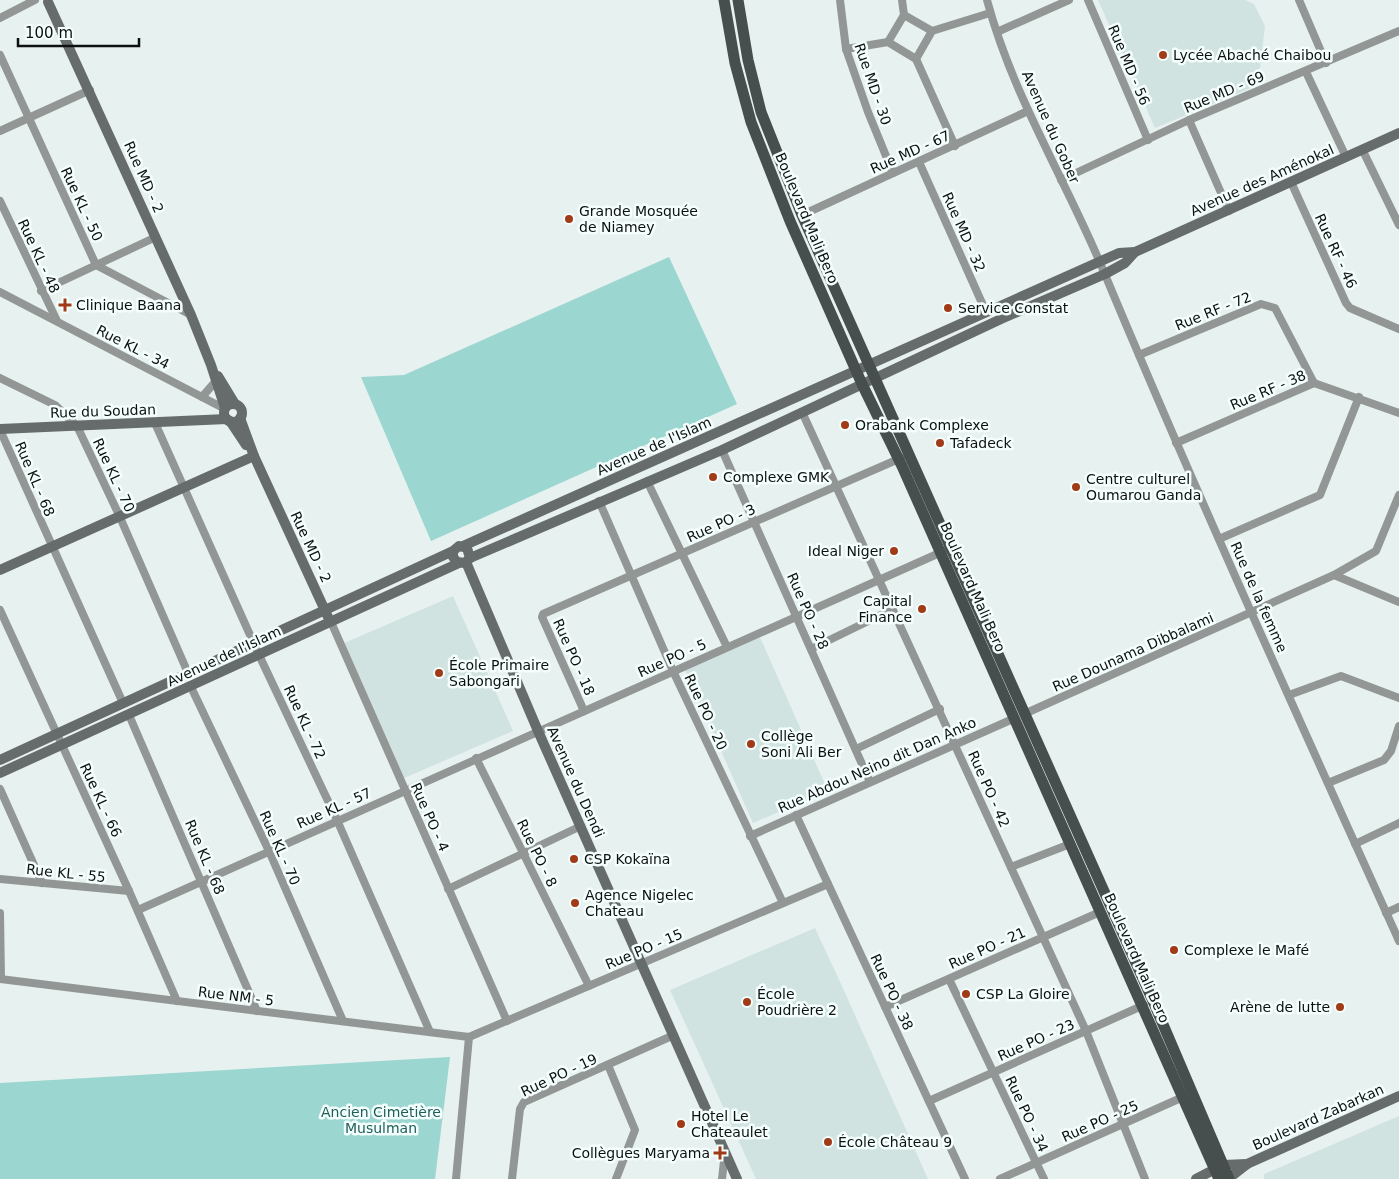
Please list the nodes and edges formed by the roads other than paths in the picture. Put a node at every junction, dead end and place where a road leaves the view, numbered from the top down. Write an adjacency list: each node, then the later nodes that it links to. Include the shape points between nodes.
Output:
1 (724, 0): 37 (main road, Boulevard Mali Bero, via 735,63 751,122)
2 (738, 0): 36 (main road, Boulevard Mali Bero, via 761,112)
3 (840, 0): 17 (street, Rue MD - 30)
4 (902, 0): 11 (street)
5 (987, 0): 10 (street, Avenue du Gober)
6 (1069, 0): 15 (street)
7 (1088, 0): 28 (street, Rue MD - 56)
8 (1298, 0): 20 (street)
9 (43, 1): 12 (street); 22 (main road, Rue MD - 2)
10 (990, 13): 13 (street); 15 (street, Avenue du Gober)
11 (904, 15): 13 (street); 16 (street)
12 (0, 18)
13 (932, 31): 19 (street)
14 (1399, 31): 20 (street, Rue MD - 69)
15 (998, 32): 23 (street, Avenue du Gober)
16 (888, 42): 17 (street); 19 (street)
17 (846, 49): 33 (street, Rue MD - 30)
18 (0, 55): 24 (street, Rue KL - 50)
19 (916, 59): 29 (street)
20 (1326, 63): 21 (street, Rue MD - 69)
21 (1306, 72): 25 (street, Rue MD - 69); 31 (street)
22 (90, 90): 24 (street); 42 (main road, Rue MD - 2)
23 (1028, 111): 29 (street, Rue MD - 67); 34 (street, Avenue du Gober)
24 (29, 120): 26 (street); 45 (street, Rue KL - 50)
25 (1189, 120): 28 (street, Rue MD - 69); 39 (street)
26 (0, 131)
27 (1399, 133): 30 (main road, Avenue des Aménokal)
28 (1148, 140): 34 (street, Rue MD - 69)
29 (955, 146): 32 (street, Rue MD - 67)
30 (1362, 150): 31 (main road, Avenue des Aménokal); 41 (street)
31 (1346, 157): 35 (main road, Avenue des Aménokal)
32 (919, 162): 33 (street, Rue MD - 67); 49 (street, Rue MD - 32)
33 (893, 173): 40 (street, Rue MD - 67)
34 (1061, 180): 44 (street, Avenue du Gober)
35 (1291, 182): 39 (main road, Avenue des Aménokal); 54 (street, Rue RF - 46, via 1346,303 1350,308)
36 (790, 183): 37 (main road); 40 (main road, Boulevard Mali Bero)
37 (777, 188): 59 (main road, Boulevard Mali Bero)
38 (0, 201): 47 (street, Rue KL - 48)
39 (1228, 211): 43 (main road, Avenue des Aménokal)
40 (802, 215): 58 (main road, Boulevard Mali Bero)
41 (1399, 225)
42 (156, 237): 45 (street); 50 (main road, Rue MD - 2)
43 (1135, 252): 44 (main road, Avenue des Aménokal, via 1119,253); 46 (main road, Avenue des Aménokal)
44 (1100, 262): 46 (street, Rue de la femme); 49 (main road, Avenue des Aménokal)
45 (96, 265): 47 (street); 50 (street)
46 (1105, 274): 51 (main road, Avenue des Aménokal); 56 (street, Rue de la femme)
47 (41, 291): 52 (street, Rue KL - 48)
48 (0, 292): 52 (street, Rue KL - 34)
49 (991, 309): 51 (main road); 53 (main road, Avenue des Aménokal)
50 (192, 315): 57 (main road, Rue MD - 2)
51 (1000, 319): 55 (main road, Avenue des Aménokal)
52 (57, 322): 65 (street, Rue KL - 34)
53 (958, 324): 55 (main road); 58 (main road, Avenue des Aménokal)
54 (1399, 330)
55 (963, 336): 61 (main road, Avenue des Aménokal)
56 (1139, 355): 63 (street, Rue RF - 72, via 1261,304 1268,304 1275,308); 74 (street, Rue de la femme)
57 (212, 364): 62 (main road, Rue MD - 2); 67 (main road, Rue MD - 2)
58 (868, 364): 59 (main road, Avenue des Aménokal); 61 (main road, Boulevard Mali Bero)
59 (856, 371): 64 (main road, Boulevard Mali Bero); 87 (main road, Avenue de l'Islam)
60 (0, 378): 72 (street, Rue KL - 70, via 55,405)
61 (875, 378): 64 (main road, Avenue des Aménokal); 77 (main road, Boulevard Mali Bero)
62 (216, 381): 65 (street); 67 (main road, Rue MD - 2)
63 (1314, 383): 66 (street, Rue RF - 38); 74 (street, Rue RF - 38)
64 (862, 384): 68 (main road, Avenue de l'Islam); 77 (main road, Boulevard Mali Bero)
65 (202, 397): 67 (street, Rue KL - 34)
66 (1359, 397): 69 (street, Rue RF - 38); 85 (street, via 1320,495)
67 (228, 412): 70 (main road, Rue du Soudan, via 236,421); 70 (main road, Rue MD - 2, via 242,410); 71 (main road, Rue du Soudan, via 207,420); 76 (main road, Rue MD - 2)
68 (802, 412): 75 (main road, Avenue de l'Islam); 79 (street, Rue PO - 42)
69 (1399, 413)
70 (240, 418): 76 (main road, Rue MD - 2)
71 (155, 423): 72 (main road, Rue du Soudan); 80 (street, Rue KL - 72)
72 (76, 426): 73 (main road, Rue du Soudan); 83 (street, Rue KL - 70)
73 (0, 429): 86 (street, Rue KL - 68)
74 (1176, 443): 85 (street, Rue de la femme)
75 (722, 450): 78 (main road, Avenue de l'Islam); 84 (street, Rue PO - 28)
76 (254, 456): 80 (main road); 99 (main road, Rue MD - 2)
77 (904, 456): 79 (street, Rue PO - 3); 88 (main road, Boulevard Mali Bero)
78 (647, 481): 82 (main road, Avenue de l'Islam); 90 (street)
79 (836, 486): 84 (street, Rue PO - 3); 95 (street, Rue PO - 42)
80 (184, 487): 83 (main road); 104 (street, Rue KL - 72)
81 (1399, 495): 93 (street, Rue Dounama Dibbalami, via 1376,551)
82 (599, 502): 91 (main road, Avenue de l'Islam); 94 (street, Rue PO - 20)
83 (119, 516): 86 (main road); 109 (street, Rue KL - 70)
84 (754, 522): 90 (street, Rue PO - 3); 102 (street, Rue PO - 28)
85 (1219, 539): 100 (street, Rue de la femme)
86 (51, 546): 92 (main road); 113 (street, Rue KL - 68)
87 (464, 546): 89 (main road); 91 (main road, via 470,551)
88 (945, 550): 95 (street, Rue PO - 5); 117 (main road, Boulevard Mali Bero)
89 (453, 551): 91 (main road, via 454,560); 99 (main road, Avenue de l'Islam)
90 (682, 553): 94 (street, Rue PO - 3); 105 (street)
91 (465, 561): 103 (main road, Avenue de l'Islam); 119 (main road, Avenue du Dendi)
92 (0, 570)
93 (1334, 575): 96 (street); 100 (street, Rue Dounama Dibbalami)
94 (631, 576): 101 (street, Rue PO - 3); 108 (street, Rue PO - 20)
95 (880, 579): 97 (street, Rue PO - 42); 102 (street, Rue PO - 5)
96 (1399, 602)
97 (893, 609): 106 (street); 114 (street, Rue PO - 42)
98 (0, 610): 120 (street, Rue KL - 66)
99 (325, 611): 103 (main road, Rue MD - 2); 104 (main road, Avenue de l'Islam)
100 (1252, 613): 111 (street, Rue de la femme); 117 (street, Rue Dounama Dibbalami)
101 (544, 614): 115 (street, Rue PO - 18, via 542,618)
102 (797, 616): 105 (street, Rue PO - 5); 106 (street, Rue PO - 28)
103 (331, 622): 107 (main road, Avenue de l'Islam); 130 (street, Rue PO - 4)
104 (254, 642): 107 (street, Rue KL - 72); 109 (main road, Avenue de l'Islam)
105 (727, 647): 108 (street, Rue PO - 5)
106 (811, 649): 123 (street, Rue PO - 28)
107 (259, 655): 110 (main road, Avenue de l'Islam); 132 (street, Rue KL - 72)
108 (673, 671): 115 (street, Rue PO - 5); 135 (street, Rue PO - 20)
109 (188, 673): 113 (main road, Avenue de l'Islam)
110 (192, 687): 116 (main road, Avenue de l'Islam); 138 (street, Rue KL - 70)
111 (1289, 695): 112 (street, via 1341,676); 128 (street, Rue de la femme)
112 (1399, 698)
113 (123, 703): 120 (main road, Avenue de l'Islam)
114 (940, 709): 121 (street, Rue PO - 42); 123 (street)
115 (584, 710): 119 (street, Rue PO - 5)
116 (129, 715): 122 (main road, Avenue de l'Islam); 142 (street, Rue KL - 68)
117 (1019, 716): 121 (street, Rue Abdou Neino dit Dan Anko); 136 (main road, Boulevard Mali Bero); 160 (main road, Boulevard Mali Bero)
118 (1399, 726): 128 (street, via 1384,760)
119 (538, 731): 124 (street, Rue PO - 5); 134 (main road, Avenue du Dendi)
120 (57, 734): 122 (street, Rue KL - 66); 125 (main road, Avenue de l'Islam)
121 (956, 744): 127 (street, Rue Abdou Neino dit Dan Anko); 140 (street, Rue PO - 42)
122 (62, 746): 126 (main road, Avenue de l'Islam); 146 (street, Rue KL - 66)
123 (856, 749): 127 (street, Rue PO - 28)
124 (476, 758): 130 (street, Rue PO - 5); 139 (street, Rue PO - 8)
125 (0, 760)
126 (0, 773)
127 (870, 782): 131 (street, Rue Abdou Neino dit Dan Anko)
128 (1328, 782): 137 (street, Rue de la femme)
129 (0, 789): 143 (street)
130 (404, 790): 132 (street, Rue KL - 57); 145 (street, Rue PO - 4)
131 (796, 815): 135 (street, Rue Abdou Neino dit Dan Anko); 144 (street, Rue PO - 38)
132 (337, 820): 138 (street, Rue KL - 57); 166 (street, Rue KL - 72)
133 (1399, 823): 137 (street)
134 (580, 826): 139 (street); 155 (main road, Avenue du Dendi)
135 (750, 836): 147 (street, Rue PO - 20)
136 (1070, 844): 140 (street); 150 (main road, Boulevard Mali Bero)
137 (1355, 844): 152 (street, Rue de la femme)
138 (269, 851): 142 (street, Rue KL - 57); 163 (street, Rue KL - 70)
139 (523, 853): 145 (street); 158 (street, Rue PO - 8)
140 (1011, 867): 153 (street, Rue PO - 42)
141 (0, 879): 143 (street, Rue KL - 55)
142 (203, 882): 149 (street, Rue KL - 57); 162 (street, Rue KL - 68)
143 (42, 883): 146 (street, Rue KL - 55)
144 (828, 884): 147 (street, Rue PO - 15); 161 (street, Rue PO - 38)
145 (448, 889): 164 (street, Rue PO - 4)
146 (129, 891): 149 (street, Rue KL - 66)
147 (783, 903): 155 (street, Rue PO - 15)
148 (1399, 907): 152 (street)
149 (138, 910): 159 (street, Rue KL - 66)
150 (1100, 912): 153 (street, Rue PO - 21); 160 (main road, Boulevard Mali Bero)
151 (0, 913): 156 (street)
152 (1386, 913): 154 (street, Rue de la femme)
153 (1042, 938): 157 (street, Rue PO - 21); 165 (street, Rue PO - 42)
154 (1399, 941)
155 (642, 963): 158 (street, Rue PO - 15); 167 (main road, Avenue du Dendi)
156 (0, 979): 159 (street, Rue NM - 5)
157 (949, 979): 161 (street, Rue PO - 21); 170 (street, Rue PO - 34)
158 (588, 986): 164 (street, Rue PO - 15)
159 (177, 1001): 162 (street, Rue NM - 5)
160 (1147, 1003): 165 (street, Rue PO - 23); 172 (main road, Boulevard Mali Bero); 178 (main road, Boulevard Mali Bero)
161 (885, 1007): 173 (street, Rue PO - 38)
162 (257, 1011): 163 (street, Rue NM - 5)
163 (343, 1021): 166 (street, Rue NM - 5)
164 (508, 1021): 168 (street, Rue PO - 15)
165 (1086, 1031): 170 (street, Rue PO - 23); 174 (street, Rue PO - 42)
166 (430, 1032): 168 (street, Rue NM - 5)
167 (674, 1035): 169 (street, Rue PO - 19); 175 (main road, Avenue du Dendi)
168 (469, 1037): 179 (street)
169 (608, 1066): 180 (street, Rue PO - 19, via 524,1102 520,1109); 181 (street, via 635,1130)
170 (994, 1072): 173 (street, Rue PO - 23); 176 (street, Rue PO - 34)
171 (1399, 1096): 177 (main road, Boulevard Zabarkan)
172 (1183, 1097): 174 (street, Rue PO - 25); 178 (main road, Boulevard Mali Bero)
173 (929, 1101): 184 (street, Rue PO - 38)
174 (1122, 1125): 176 (street, Rue PO - 25); 187 (street, Rue PO - 42)
175 (725, 1152): 182 (street, Avenue du Dendi); 183 (main road)
176 (1037, 1163): 185 (street, Rue PO - 25); 186 (street, Rue PO - 34)
177 (1247, 1164): 178 (main road, Boulevard Zabarkan); 189 (main road, Boulevard Zabarkan)
178 (1219, 1171): 188 (main road); 189 (main road, Boulevard Mali Bero)
179 (456, 1179)
180 (512, 1179)
181 (616, 1179)
182 (722, 1179)
183 (737, 1179)
184 (965, 1179)
185 (1000, 1179)
186 (1044, 1179)
187 (1145, 1179)
188 (1196, 1179)
189 (1229, 1179)

